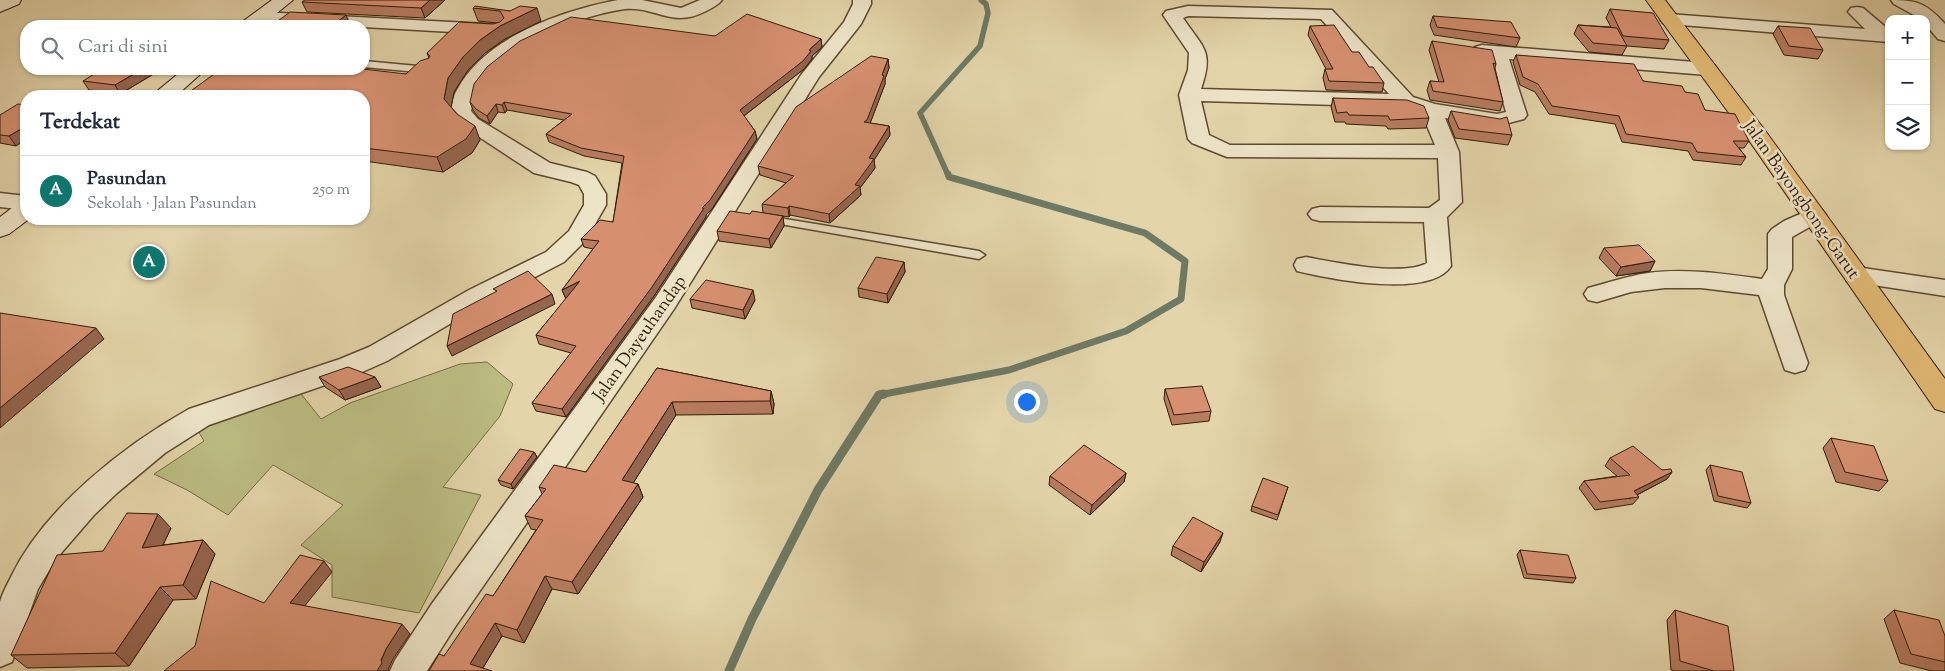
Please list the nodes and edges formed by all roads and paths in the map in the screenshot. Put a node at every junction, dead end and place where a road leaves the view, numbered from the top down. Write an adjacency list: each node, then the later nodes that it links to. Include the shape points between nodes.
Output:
1 (12, 0): 7 (street)
2 (284, 0): 10 (street)
3 (713, 0): 45 (street, via 684,13 634,4 593,11 524,39 481,68 470,84 461,112 471,123 542,168 587,181 595,194 595,205 578,235 554,256 378,354 205,415 164,438 93,497 52,540 20,591)
4 (862, 0): 46 (street, Jalan Dayeuhandap, via 852,24 811,75 730,213 442,616)
5 (1655, 0): 9 (main road, Jalan Bayongbong-Garut)
6 (1900, 0): 14 (street, via 1927,15)
7 (0, 6)
8 (1857, 12): 13 (street)
9 (1669, 19): 15 (street); 21 (main road, Jalan Bayongbong-Garut)
10 (256, 20)
11 (370, 25): 12 (street)
12 (498, 30)
13 (1885, 34)
14 (1945, 35)
15 (1885, 36)
16 (1930, 40): 17 (street)
17 (1945, 41)
18 (1460, 47): 19 (street)
19 (1498, 53): 21 (street); 27 (street, via 1517,115 1498,120)
20 (370, 65): 22 (lane)
21 (1707, 69): 34 (main road, Jalan Bayongbong-Garut)
22 (429, 70)
23 (189, 75): 24 (street)
24 (170, 90)
25 (1189, 95): 26 (street); 26 (street, via 1198,70 1198,52 1172,15 1188,11 1292,12 1326,14); 28 (street, via 1199,138 1227,151)
26 (1406, 101): 27 (street)
27 (1431, 110): 28 (street)
28 (1448, 152): 33 (street, via 1451,202)
29 (0, 200): 30 (street)
30 (20, 202)
31 (20, 214): 36 (street)
32 (1320, 214): 33 (street)
33 (1435, 215): 38 (street, via 1439,266 1434,272 1380,277)
34 (1814, 215): 39 (main road, Jalan Bayongbong-Garut); 41 (street, via 1780,234 1780,269)
35 (754, 217): 37 (lane)
36 (0, 229)
37 (979, 255)
38 (1306, 265)
39 (1856, 275): 40 (street); 44 (main road, Jalan Bayongbong-Garut)
40 (1945, 288)
41 (1771, 289): 42 (street, via 1670,280 1631,284); 43 (street)
42 (1597, 294)
43 (1795, 363)
44 (1945, 401)
45 (0, 651)
46 (407, 671)

